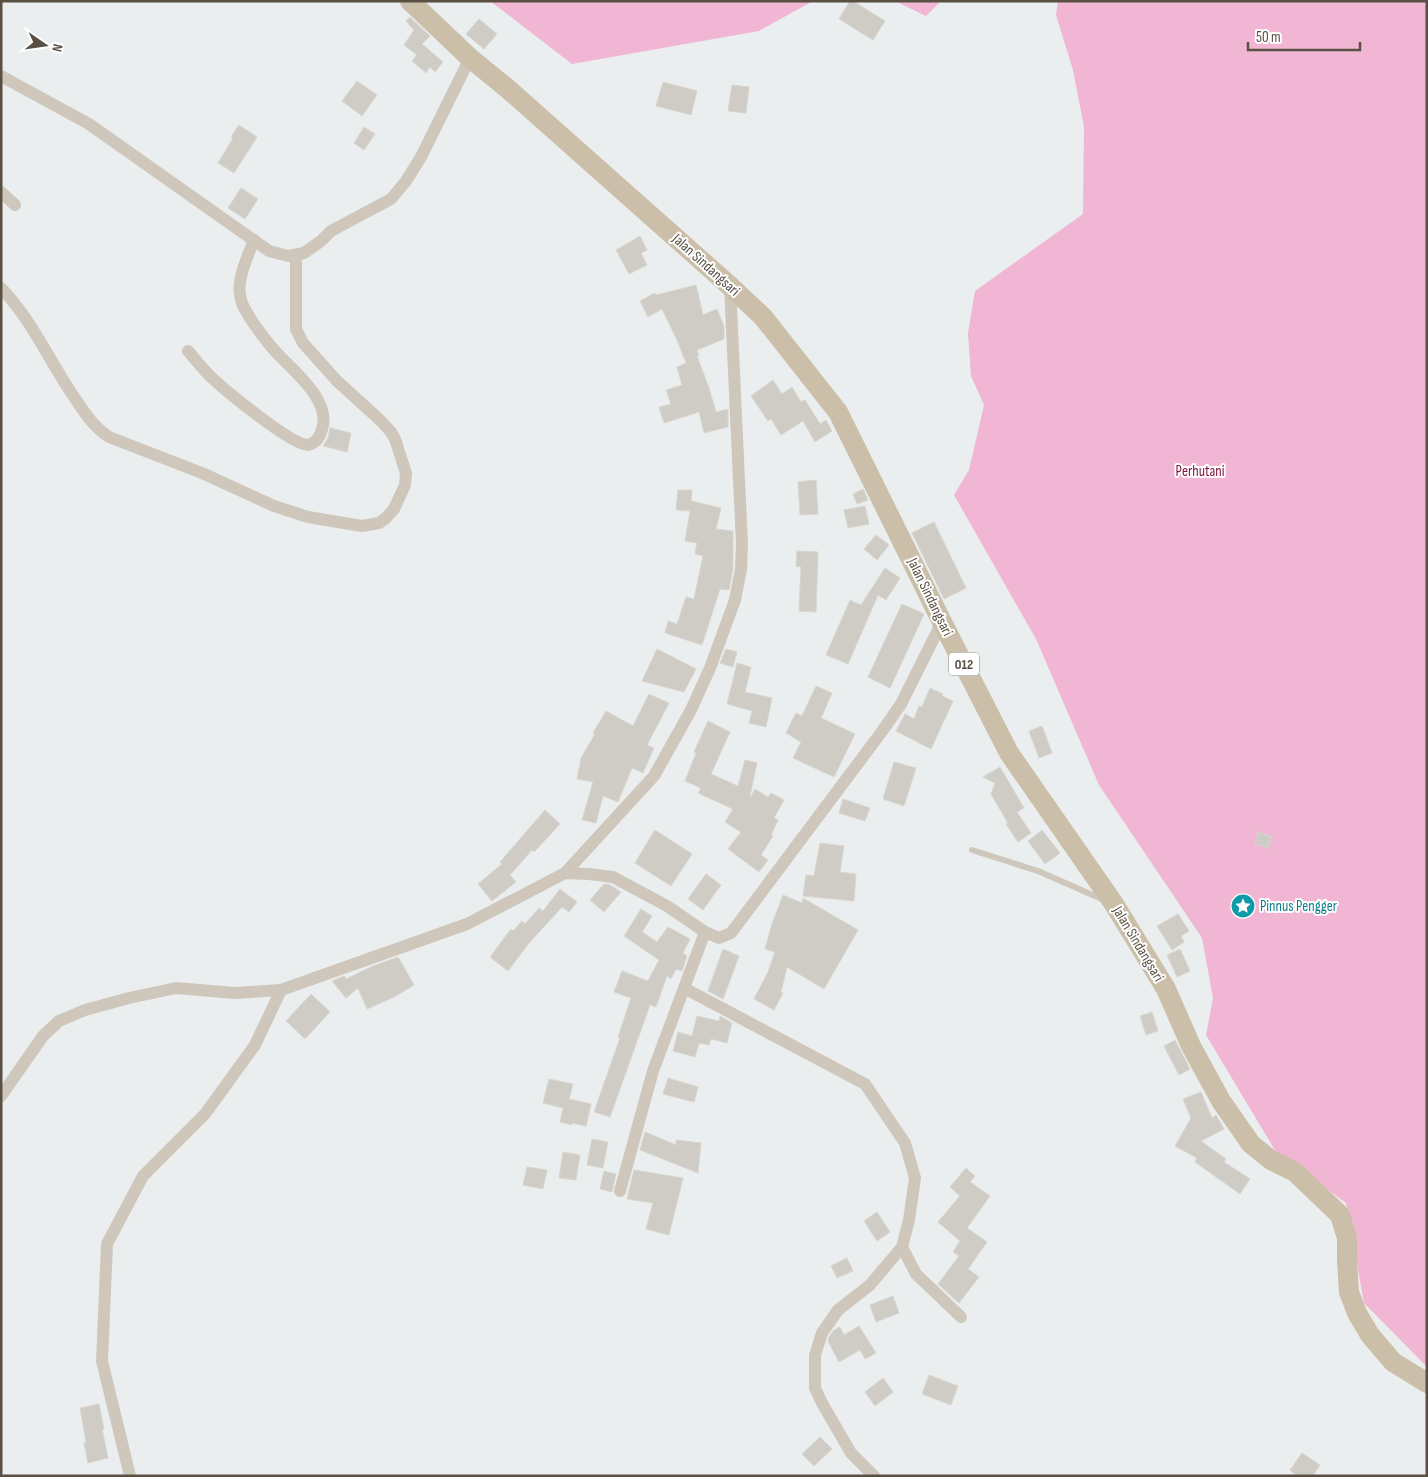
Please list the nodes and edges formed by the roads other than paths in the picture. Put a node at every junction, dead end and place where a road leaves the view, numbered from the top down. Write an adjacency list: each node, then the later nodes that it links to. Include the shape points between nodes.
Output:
1 (410, 1): 2 (main road, Jalan Sindangsari / 012)
2 (470, 58): 7 (street, via 421,157 391,199 331,231 304,253); 8 (main road, Jalan Sindangsari / 012)
3 (1, 76): 6 (street, via 89,124)
4 (1, 192): 5 (street)
5 (14, 205)
6 (254, 240): 7 (street, via 269,251); 10 (street, via 240,284 242,304 273,349 315,394 324,418 318,440 308,445 295,442 244,405 209,375)
7 (296, 255): 9 (street, via 298,334 337,380 391,432 402,460 406,480 402,495 386,518 370,525 308,516 274,506 202,473 109,437 88,419 22,312)
8 (730, 286): 11 (main road, Jalan Sindangsari / 012, via 763,317 838,412); 13 (street, via 742,544 735,600 691,710 654,776)
9 (1, 288)
10 (188, 351)
11 (942, 622): 14 (main road, Jalan Sindangsari / 012, via 1009,753); 15 (street, via 901,704 731,934 719,938)
12 (972, 850): 14 (lane, via 1038,871)
13 (565, 873): 15 (street, via 613,877 667,906); 17 (street, via 467,924)
14 (1114, 904): 22 (main road, Jalan Sindangsari / 012, via 1166,989 1191,1046 1221,1101 1251,1144 1271,1160 1295,1172 1340,1215 1348,1238 1350,1292 1357,1314 1370,1335 1393,1362)
15 (705, 932): 16 (street)
16 (684, 988): 19 (street, via 653,1071); 20 (street, via 865,1084 905,1143 915,1178)
17 (281, 990): 18 (street, via 235,993 176,988 85,1010 60,1021 42,1036); 23 (street, via 255,1045 205,1114 143,1176 110,1234 102,1361)
18 (1, 1096)
19 (620, 1191)
20 (902, 1247): 21 (street, via 916,1274); 24 (street, via 870,1285 838,1310 822,1333 815,1355 815,1388 822,1403 851,1453)
21 (961, 1317)
22 (1427, 1383)
23 (130, 1476)
24 (874, 1476)

